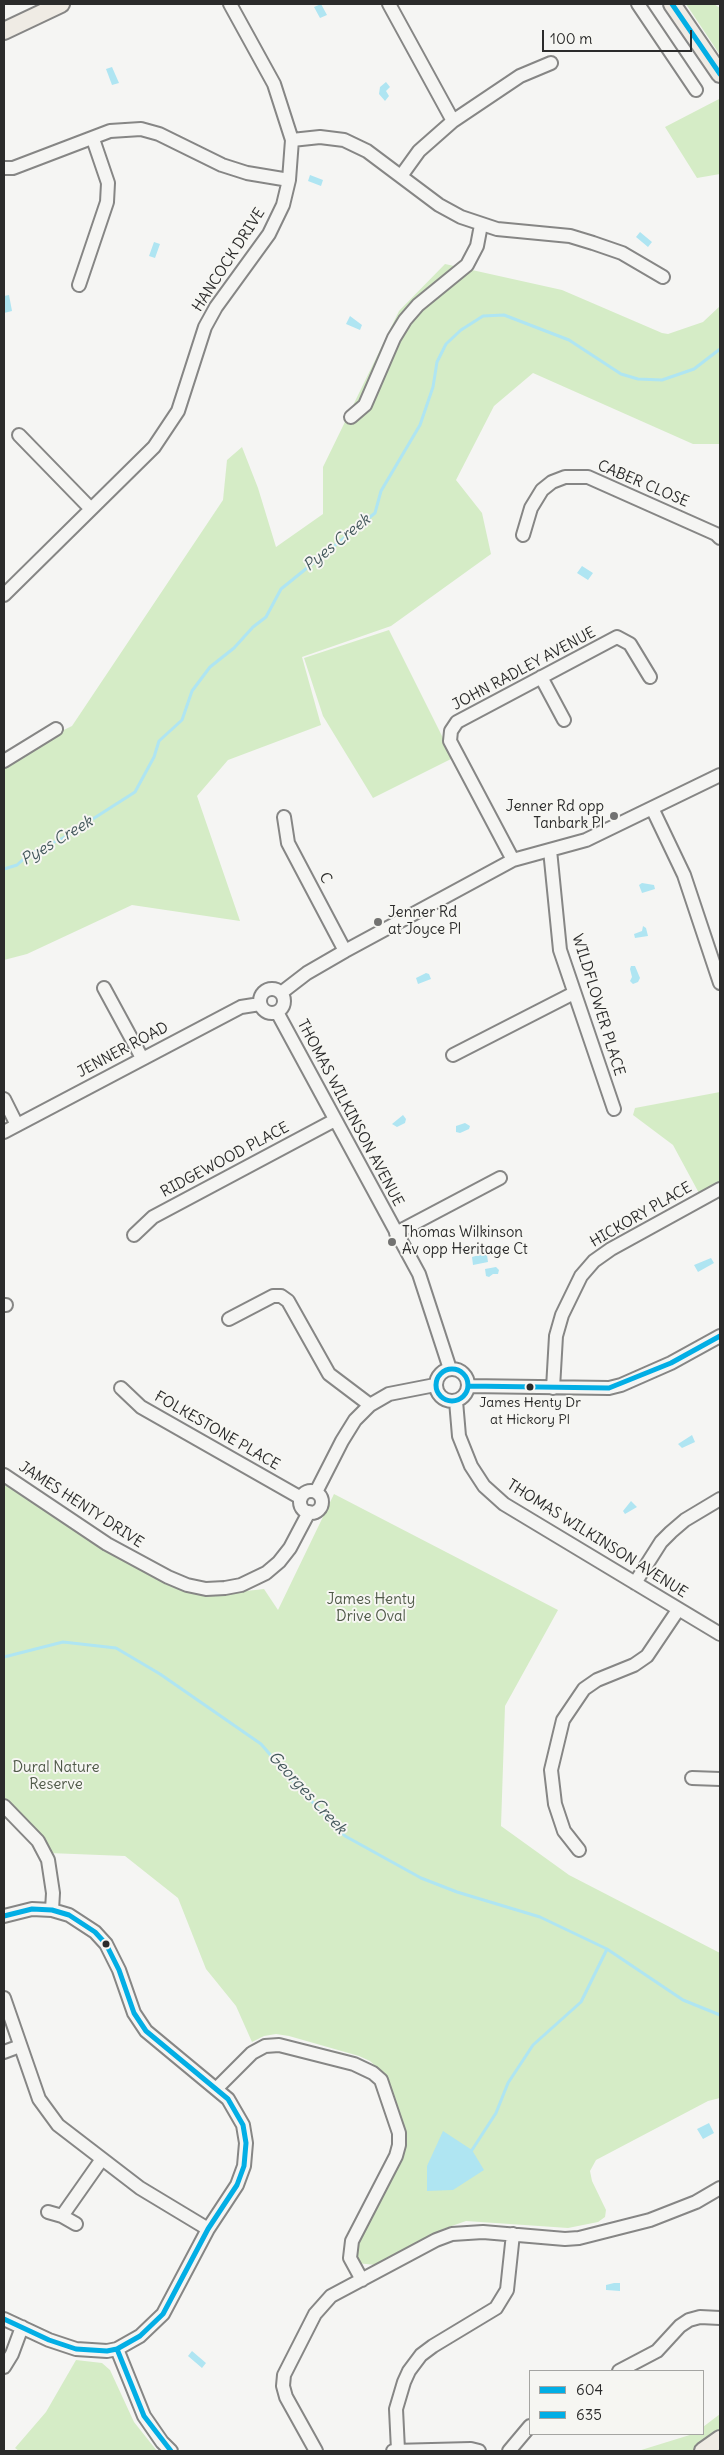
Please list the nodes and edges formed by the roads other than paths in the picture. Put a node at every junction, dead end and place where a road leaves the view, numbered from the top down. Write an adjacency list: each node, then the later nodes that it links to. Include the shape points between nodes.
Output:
1 (61, 4): 6 (main road)
2 (230, 4): 12 (street, HANCOCK DRIVE, via 274,84)
3 (389, 4): 10 (street)
4 (638, 4): 9 (street)
5 (672, 4): 8 (main road)
6 (4, 31)
7 (551, 63): 10 (street, via 520,76)
8 (720, 74)
9 (696, 90)
10 (453, 121): 14 (street, via 419,151)
11 (93, 139): 13 (street, via 13,168); 15 (street, via 110,131 142,129 222,165); 18 (street, via 108,183 107,202)
12 (292, 140): 14 (street, via 320,137 344,140 367,151); 15 (street, HANCOCK DRIVE)
13 (4, 168)
14 (401, 176): 16 (street, via 439,205)
15 (288, 180): 21 (street, HANCOCK DRIVE, via 283,205 269,234 205,327 178,411 154,447)
16 (481, 225): 17 (street, via 570,236 622,253); 19 (street, via 477,246 467,265 418,305 406,320 394,338 365,405)
17 (663, 277)
18 (80, 285)
19 (351, 417)
20 (19, 435): 21 (street)
21 (91, 508): 24 (street, HANCOCK DRIVE)
22 (523, 535): 23 (street, CABER CLOSE, via 530,508 542,490 565,477 588,477)
23 (720, 538)
24 (4, 595)
25 (541, 677): 26 (street, JOHN RADLEY AVENUE, via 617,638 630,644); 27 (street); 34 (street, JOHN RADLEY AVENUE, via 457,722 451,731 450,740)
26 (650, 677)
27 (564, 720)
28 (56, 729): 29 (street)
29 (4, 761)
30 (720, 775): 31 (street)
31 (652, 808): 33 (street, via 586,840); 36 (street, via 684,874)
32 (284, 817): 35 (street, C, via 288,843)
33 (550, 850): 34 (street); 39 (street, WILDFLOWER PLACE, via 560,950)
34 (513, 860): 35 (street)
35 (345, 951): 38 (street)
36 (720, 983)
37 (104, 988): 43 (street)
38 (280, 993): 40 (street, via 274,989 266,990 260,996); 41 (street, via 283,1003)
39 (574, 993): 42 (street); 45 (street, WILDFLOWER PLACE)
40 (260, 1004): 41 (street, via 268,1012); 43 (street, JENNER ROAD, via 241,1006)
41 (277, 1012): 46 (street, THOMAS WILKINSON AVENUE)
42 (453, 1055)
43 (142, 1058): 47 (street, JENNER ROAD)
44 (4, 1099): 47 (street)
45 (614, 1109)
46 (335, 1120): 51 (street, THOMAS WILKINSON AVENUE); 52 (street, RIDGEWOOD PLACE, via 154,1217)
47 (17, 1125): 48 (street, JENNER ROAD)
48 (4, 1132)
49 (500, 1178): 51 (street)
50 (720, 1189): 59 (street, HICKORY PLACE, via 611,1249 581,1276 556,1336)
51 (396, 1233): 55 (street, THOMAS WILKINSON AVENUE, via 419,1274)
52 (134, 1235)
53 (229, 1319): 61 (street, via 273,1296 281,1296 288,1301 329,1374)
54 (720, 1336): 59 (street, via 621,1385)
55 (450, 1369): 56 (street, via 438,1376); 57 (street, via 461,1372 468,1380)
56 (435, 1386): 60 (street, via 442,1398); 61 (street, via 389,1394)
57 (468, 1386): 59 (street); 60 (street, via 465,1396)
58 (121, 1388): 64 (street, FOLKESTONE PLACE, via 140,1407)
59 (553, 1388)
60 (456, 1401): 67 (street, THOMAS WILKINSON AVENUE, via 459,1436 471,1466 484,1486 504,1504)
61 (370, 1404): 63 (street, via 342,1442)
62 (4, 1475): 66 (street, JAMES HENTY DRIVE, via 107,1544 168,1577 206,1589 241,1585 266,1573 290,1548)
63 (316, 1492): 64 (street, via 309,1491); 66 (street, via 322,1500 321,1507 316,1512)
64 (301, 1498): 66 (street, via 302,1507)
65 (720, 1500): 67 (street, via 671,1532)
66 (309, 1512)
67 (635, 1583): 68 (street, THOMAS WILKINSON AVENUE)
68 (678, 1610): 69 (street, THOMAS WILKINSON AVENUE); 73 (street, via 647,1656 584,1689 563,1720 550,1770 555,1804 564,1831)
69 (720, 1634)
70 (692, 1778): 71 (street)
71 (720, 1779)
72 (4, 1806): 74 (street, via 38,1841 48,1860)
73 (579, 1850)
74 (52, 1910): 75 (street, via 32,1909); 79 (street, via 69,1915 95,1932 106,1944 134,2013 146,2031)
75 (4, 1916)
76 (4, 1998): 77 (street)
77 (20, 2046): 78 (street); 80 (street, via 47,2112 58,2125)
78 (4, 2052)
79 (217, 2088): 85 (street, via 236,2111 243,2125 246,2143 238,2185); 87 (street, via 252,2053 265,2046 279,2045 354,2064 381,2080 399,2133 398,2145 396,2156 352,2241 350,2258)
80 (102, 2159): 83 (street); 85 (street, via 140,2188)
81 (720, 2188): 86 (street, via 696,2202 650,2220 579,2238)
82 (48, 2212): 83 (street)
83 (62, 2216): 84 (street)
84 (76, 2224)
85 (208, 2229): 91 (street, via 163,2314 140,2336)
86 (514, 2234): 87 (street, via 452,2234); 98 (street, via 507,2290 496,2308 433,2346 409,2371 398,2397)
87 (362, 2280): 97 (street, via 332,2296 320,2307 284,2375 286,2398)
88 (720, 2318): 93 (street, via 689,2320 657,2351)
89 (4, 2319): 90 (street)
90 (22, 2327): 91 (street, via 76,2349 97,2352); 92 (street)
91 (117, 2349): 96 (street, via 144,2416)
92 (4, 2367)
93 (622, 2370)
94 (529, 2427): 100 (street)
95 (719, 2441): 101 (main road)
96 (171, 2451)
97 (316, 2451)
98 (395, 2451): 99 (street)
99 (479, 2451)
100 (509, 2451)
101 (703, 2451)

